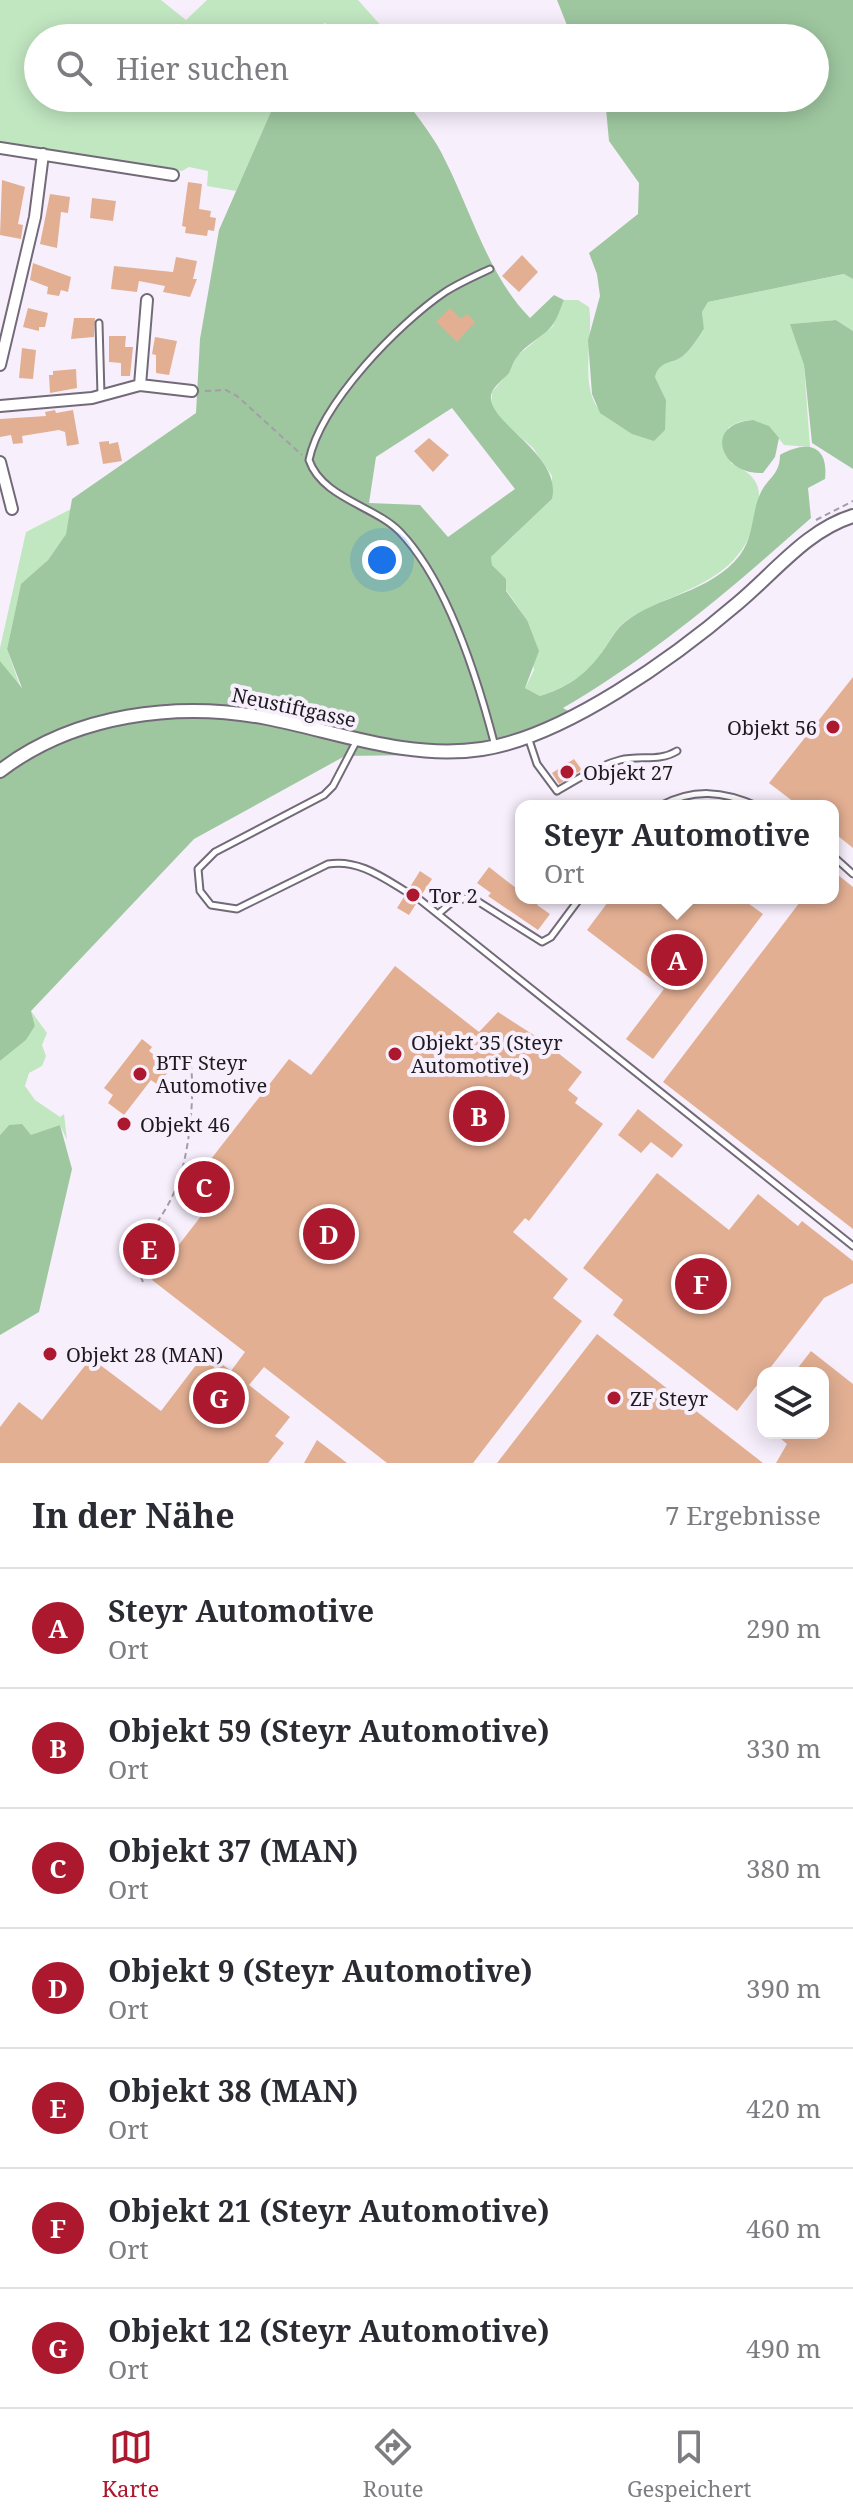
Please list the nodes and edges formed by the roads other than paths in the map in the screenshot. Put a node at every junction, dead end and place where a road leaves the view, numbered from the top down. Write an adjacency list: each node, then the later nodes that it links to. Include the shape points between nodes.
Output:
1 (0, 148): 2 (street)
2 (43, 154): 3 (street); 7 (street, via 35,217)
3 (173, 175)
4 (490, 269): 17 (lane, via 448,290 399,332 336,406 309,460 334,489 397,529 421,559 466,647)
5 (147, 300): 8 (street)
6 (99, 323): 10 (lane)
7 (0, 365)
8 (140, 385): 9 (street); 10 (street)
9 (192, 391)
10 (101, 396): 11 (street)
11 (0, 406)
12 (0, 462): 13 (street)
13 (12, 509)
14 (853, 516): 15 (street, Neustiftgasse, via 802,545 738,604 672,654 599,701)
15 (528, 737): 17 (street, Neustiftgasse); 18 (lane, via 537,764 557,791 603,765 666,758)
16 (357, 741): 17 (street, Neustiftgasse, via 444,751); 19 (street, Neustiftgasse, via 267,718 175,711 83,729); 22 (lane, via 324,795 215,852 198,869 198,885 211,905 237,909 342,862)
17 (495, 747)
18 (677, 751)
19 (0, 771)
20 (677, 800): 21 (lane, via 700,792)
21 (739, 800)
22 (407, 892)
23 (419, 899): 25 (lane)
24 (576, 904): 25 (lane, via 542,942 471,897 452,902)
25 (438, 914): 26 (lane)
26 (853, 1246)

